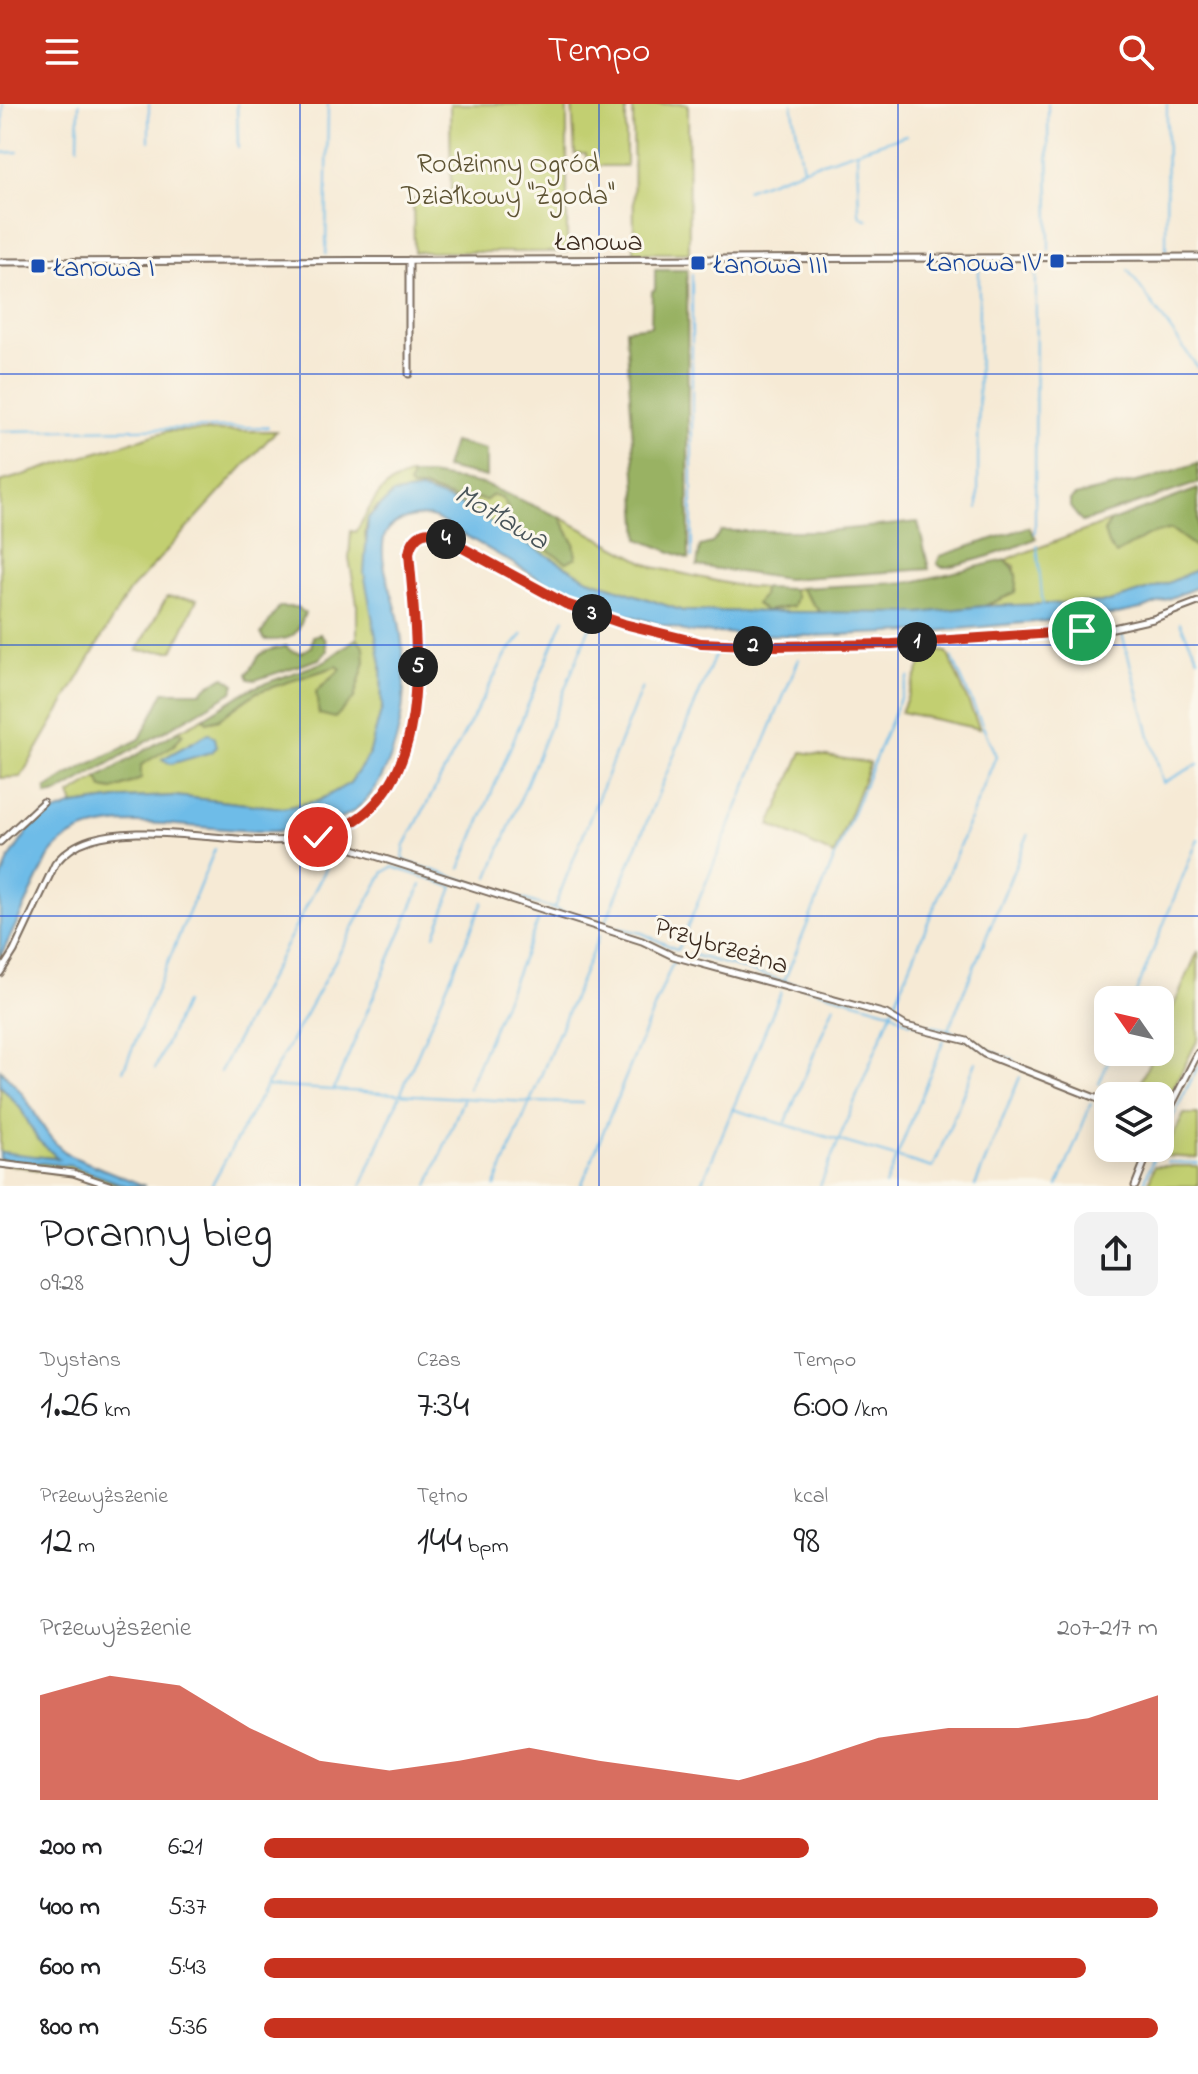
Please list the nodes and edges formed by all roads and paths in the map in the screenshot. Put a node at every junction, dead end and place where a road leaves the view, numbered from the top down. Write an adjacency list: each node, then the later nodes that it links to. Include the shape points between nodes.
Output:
1 (1198, 257): 2 (street, Łanowa)
2 (409, 260): 3 (street, Łanowa); 4 (street)
3 (0, 262)
4 (409, 374)
5 (1198, 602): 7 (street, Przybrzeżna, via 1113,628 892,644 701,643 566,604 430,531 411,543 409,553 418,665 401,759 374,806 350,824)
6 (43, 802): 8 (street)
7 (318, 837): 9 (street, Przybrzeżna, via 276,840 167,832 103,836 80,843 55,864); 11 (street, Przybrzeżna, via 642,941 673,956 967,1041 984,1054)
8 (0, 842)
9 (0, 973)
10 (1198, 1053): 12 (street)
11 (1094, 1097)
12 (1174, 1100)
13 (1144, 1162): 16 (street)
14 (0, 1164): 15 (street, via 73,1173)
15 (112, 1186)
16 (1135, 1186)

